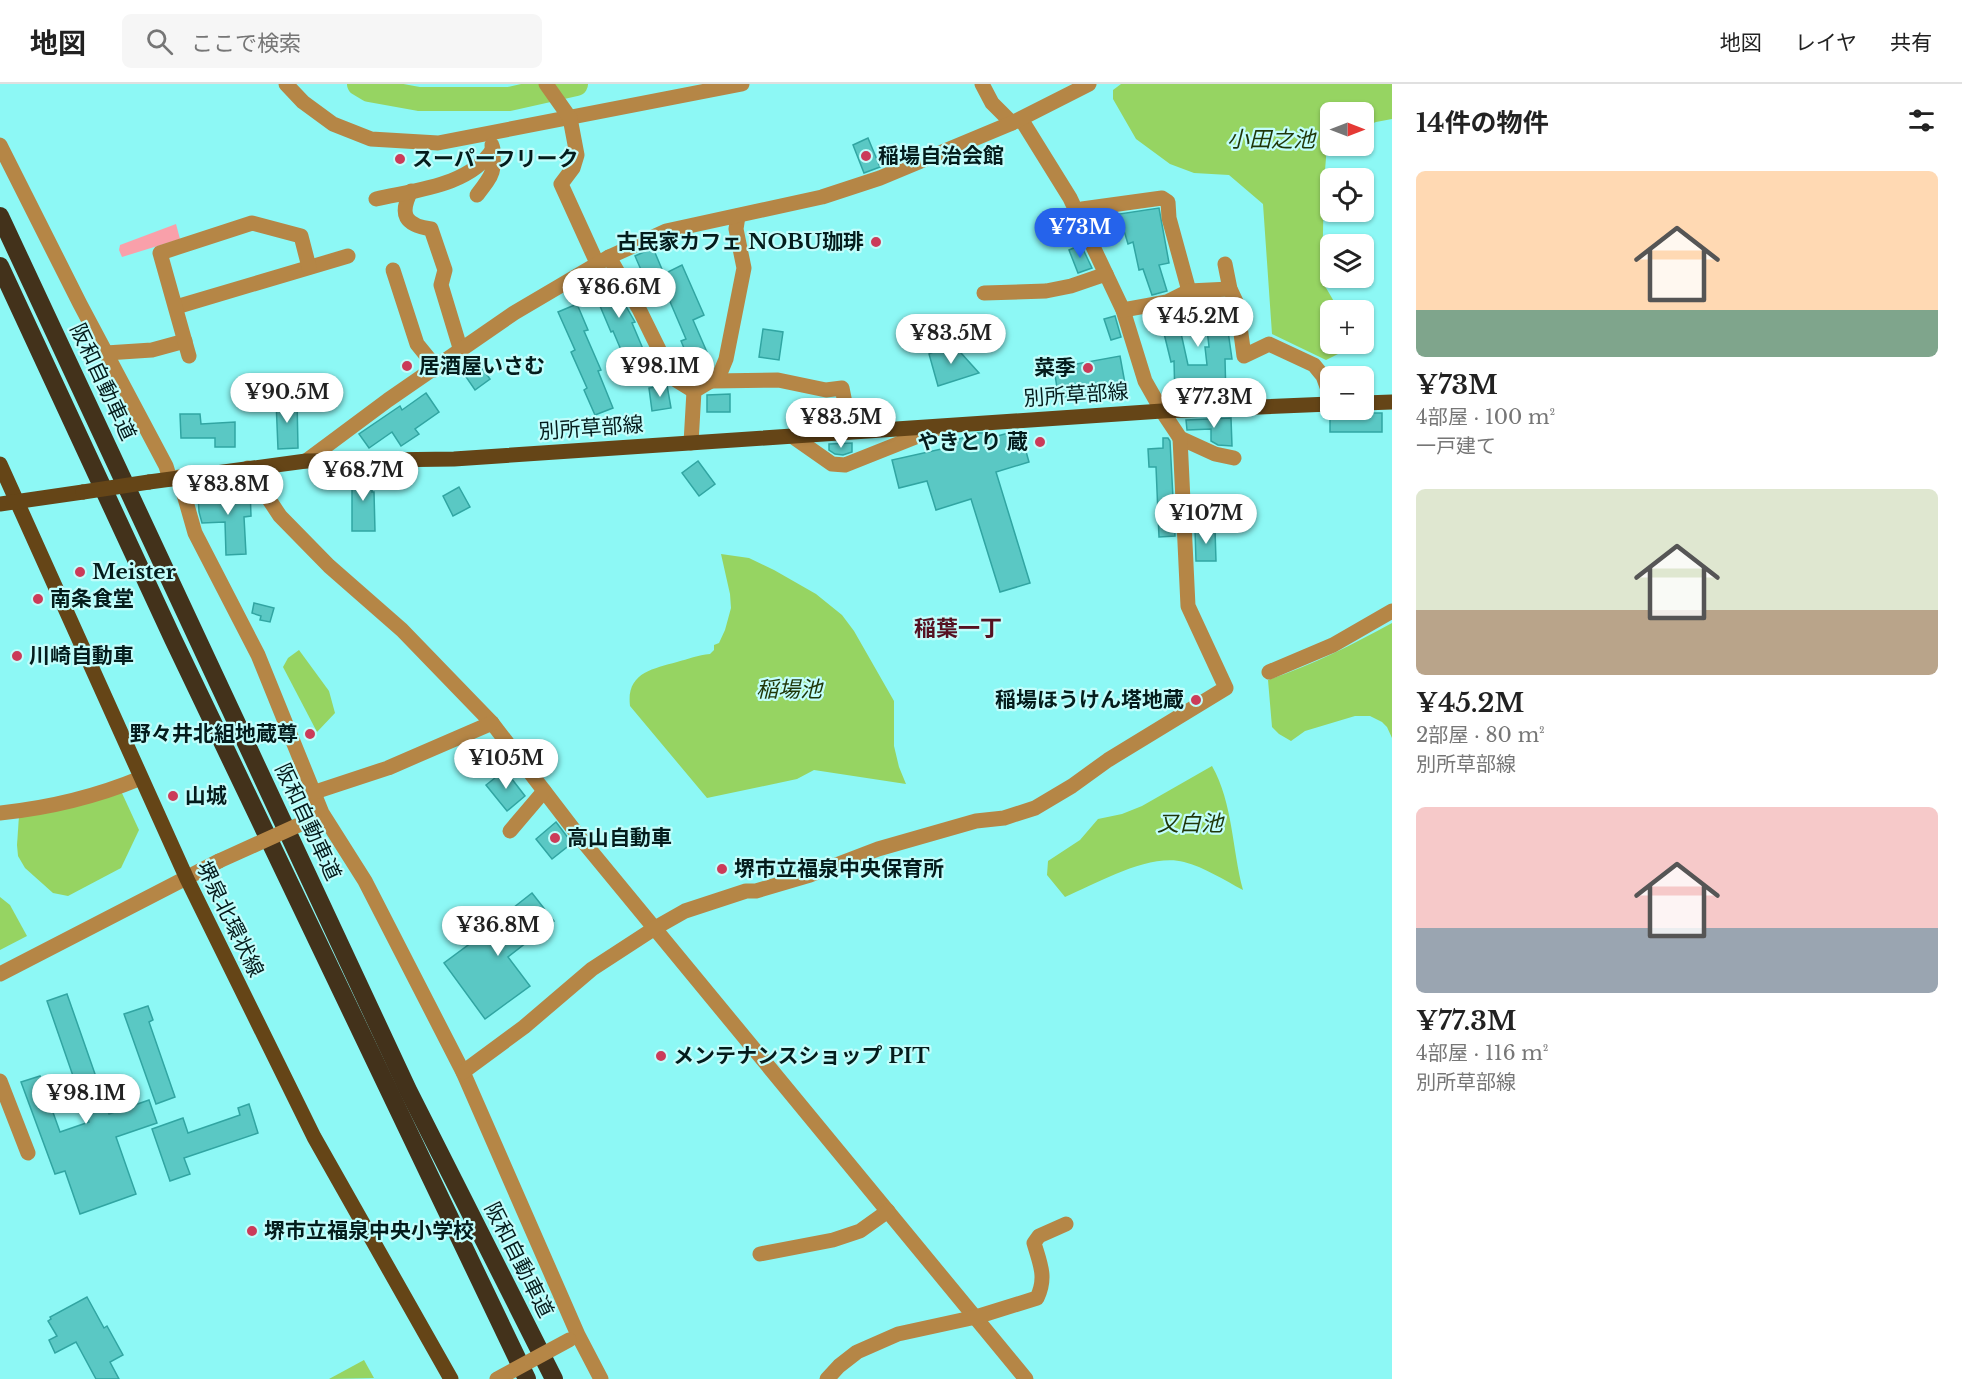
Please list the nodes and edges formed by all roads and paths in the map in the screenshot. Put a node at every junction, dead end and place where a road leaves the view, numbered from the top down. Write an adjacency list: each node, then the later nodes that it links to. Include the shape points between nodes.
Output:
1 (286, 84): 8 (street, via 333,124 371,139 438,143)
2 (546, 84): 6 (street)
3 (742, 84): 6 (street)
4 (982, 84): 7 (street, via 993,103)
5 (1089, 84): 7 (street)
6 (570, 118): 8 (street); 18 (street, via 577,154 573,168 561,184)
7 (1017, 121): 14 (street); 16 (street, via 880,178 822,197)
8 (491, 133): 10 (street)
9 (0, 145): 30 (street)
10 (493, 148): 11 (street, via 480,165 468,172); 12 (street, via 492,177)
11 (411, 191): 13 (street); 29 (street, via 405,213 410,223 431,230 445,270 441,285)
12 (477, 195)
13 (376, 199)
14 (1076, 212): 23 (street); 25 (street, via 1162,198 1168,202)
15 (0, 216): 74 (highway, 阪和自動車道, via 408,1090)
16 (738, 216): 18 (street, via 666,231); 33 (street, via 736,229 744,268 726,359 719,376)
17 (348, 256): 21 (street)
18 (603, 260): 29 (street); 34 (street, via 639,309 673,378)
19 (1225, 264): 24 (street)
20 (0, 266): 73 (highway, 阪和自動車道, via 173,639)
21 (309, 267): 27 (street); 27 (street, via 301,236 252,223 160,253)
22 (393, 270): 31 (street, via 417,344)
23 (1106, 274): 26 (street, via 1046,291); 28 (street)
24 (1230, 289): 25 (street); 32 (street, via 1237,304 1244,356 1269,344 1314,364)
25 (1190, 291): 28 (street, via 1167,302)
26 (984, 293)
27 (176, 307): 30 (street, via 187,349)
28 (1123, 310): 38 (street, via 1145,381)
29 (461, 351): 31 (street)
30 (106, 353): 48 (street)
31 (434, 370): 45 (street)
32 (1320, 372)
33 (712, 381): 34 (street); 40 (street, via 778,380 826,390 842,388 846,408)
34 (694, 392): 43 (street)
35 (1392, 402): 36 (main road)
36 (1374, 403)
37 (1320, 404): 38 (main road, 別所草部線)
38 (1162, 411): 39 (main road, 別所草部線); 42 (street)
39 (945, 425): 40 (main road, 別所草部線); 41 (street, via 844,465 832,464)
40 (842, 432): 41 (main road, 別所草部線)
41 (792, 436): 43 (main road, 別所草部線)
42 (1180, 438): 44 (street); 61 (street, via 1188,606 1226,688 1035,808 878,849 810,875 685,912)
43 (691, 442): 45 (main road, 別所草部線, via 454,459)
44 (1234, 458)
45 (306, 461): 47 (main road, 別所草部線)
46 (0, 464): 49 (main road, 堺泉北環状線)
47 (248, 468): 48 (main road, 別所草部線); 53 (street, via 280,516 329,566 402,630)
48 (175, 478): 49 (main road, 別所草部線, bridge); 56 (street, via 195,533 258,655)
49 (17, 502): 50 (main road, 別所草部線); 54 (main road, 堺泉北環状線)
50 (0, 504)
51 (1392, 611): 52 (street, via 1333,645)
52 (1269, 672)
53 (492, 723): 55 (street); 56 (street, via 388,768)
54 (141, 778): 57 (street, via 83,799); 60 (main road, 堺泉北環状線)
55 (544, 791): 59 (street); 61 (street)
56 (315, 792): 58 (street)
57 (0, 813)
58 (318, 815): 60 (street, bridge); 63 (street, via 365,881)
59 (510, 831)
60 (187, 879): 62 (street); 71 (main road, 堺泉北環状線, via 314,1137)
61 (655, 928): 63 (street, via 592,969); 66 (street)
62 (0, 974)
63 (463, 1072): 70 (street)
64 (0, 1081): 65 (street)
65 (28, 1153)
66 (888, 1211): 68 (street, via 860,1231); 69 (street)
67 (1066, 1224): 69 (street, via 1039,1236 1035,1243 1043,1277 1037,1298)
68 (760, 1254)
69 (976, 1317): 76 (street, via 898,1334 857,1352); 77 (street)
70 (574, 1337): 72 (street, bridge); 75 (street)
71 (451, 1379)
72 (497, 1379)
73 (527, 1379)
74 (554, 1379)
75 (601, 1379)
76 (827, 1379)
77 (1026, 1379)

